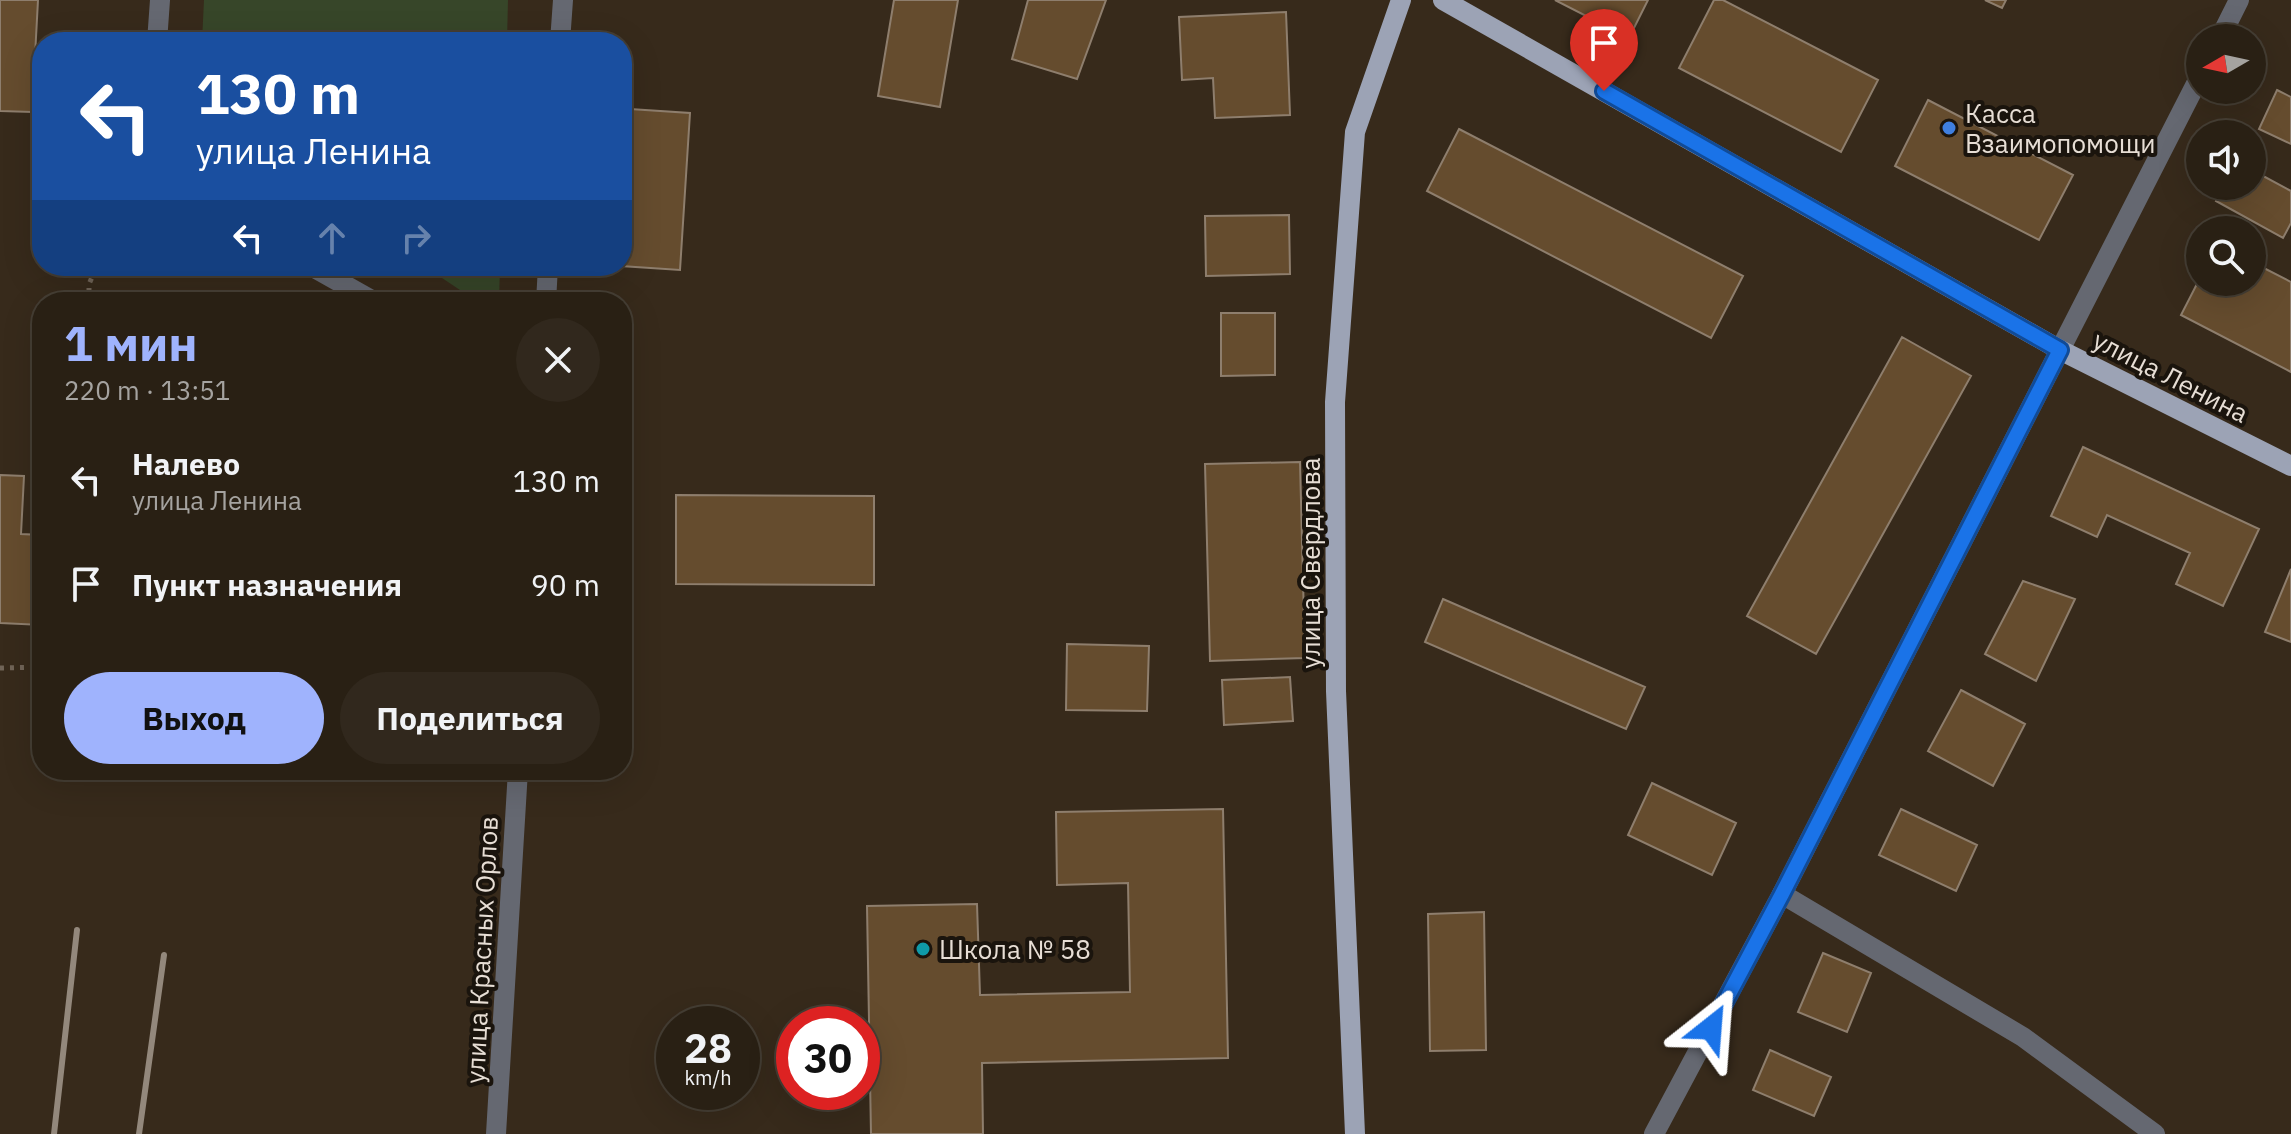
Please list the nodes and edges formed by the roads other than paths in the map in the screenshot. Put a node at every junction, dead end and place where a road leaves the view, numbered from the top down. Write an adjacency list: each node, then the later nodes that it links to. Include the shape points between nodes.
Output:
1 (160, 0): 7 (street)
2 (563, 0): 8 (street)
3 (1401, 0): 17 (main road, улица Свердлова, via 1355,132 1335,402 1336,691)
4 (1443, 0): 12 (main road, улица Ленина)
5 (2239, 0): 6 (street)
6 (2227, 24)
7 (158, 32)
8 (561, 32)
9 (2186, 103): 12 (street)
10 (329, 276): 11 (street)
11 (357, 292)
12 (2060, 350): 13 (main road, улица Ленина); 15 (street)
13 (2291, 466)
14 (517, 780): 16 (street, улица Красных Орлов)
15 (1782, 894): 18 (street); 19 (street, via 2023,1037)
16 (496, 1134)
17 (1355, 1134)
18 (1654, 1134)
19 (2155, 1134)

